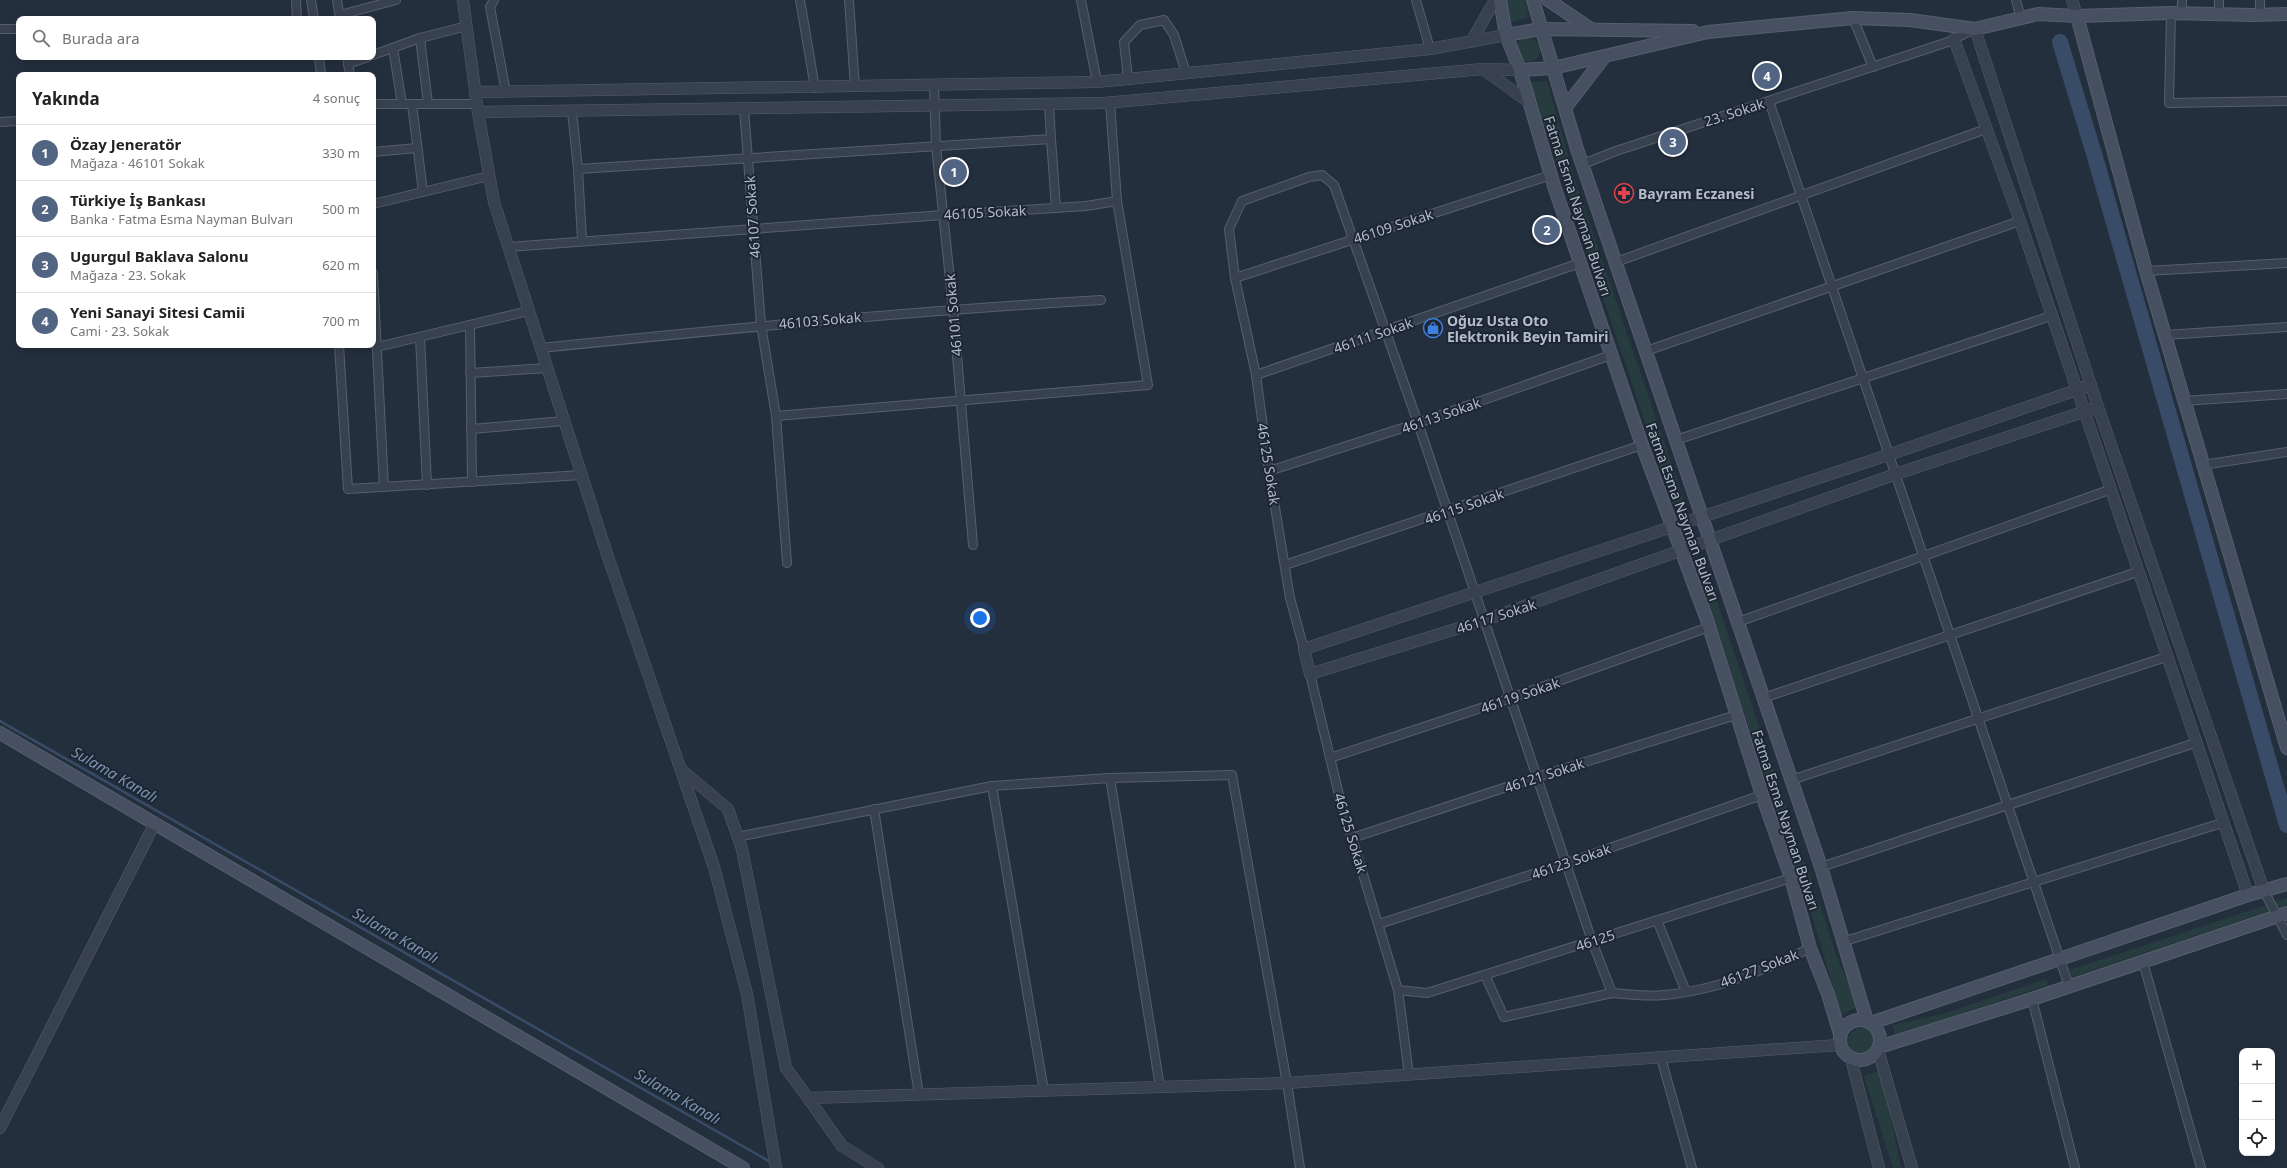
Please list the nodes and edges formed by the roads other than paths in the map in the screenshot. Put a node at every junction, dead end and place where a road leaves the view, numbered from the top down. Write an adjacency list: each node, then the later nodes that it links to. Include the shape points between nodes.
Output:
1 (296, 0): 24 (street)
2 (311, 0): 25 (street)
3 (337, 0): 26 (street)
4 (396, 0): 27 (street)
5 (463, 0): 31 (street)
6 (494, 0): 61 (street, via 490,7)
7 (800, 0): 59 (street)
8 (849, 0): 58 (street)
9 (1081, 0): 56 (street)
10 (1416, 0): 43 (street)
11 (1495, 0): 41 (street)
12 (1500, 0): 38 (main road, Fatma Esma Nayman Bulvarı)
13 (1533, 0): 36 (main road, Fatma Esma Nayman Bulvarı)
14 (1548, 0): 32 (main road)
15 (2016, 0): 30 (street)
16 (2072, 0): 28 (street)
17 (2182, 0): 20 (street)
18 (2220, 0): 22 (street)
19 (2260, 0): 23 (street)
20 (2177, 13): 22 (main road); 28 (main road); 63 (street, via 2169,103)
21 (2287, 14): 23 (main road)
22 (2219, 15): 23 (main road)
23 (2260, 15)
24 (297, 16)
25 (314, 16)
26 (340, 16)
27 (343, 16)
28 (2077, 16): 30 (main road, via 2038,14); 102 (main road)
29 (1853, 18): 33 (main road, via 1910,20); 37 (main road); 48 (street)
30 (2021, 18): 33 (main road)
31 (467, 26): 39 (street); 60 (street)
32 (1591, 28): 36 (main road); 37 (main road)
33 (1975, 28): 40 (street, 23. Sokak); 125 (street)
34 (0, 29): 35 (street)
35 (16, 29)
36 (1541, 29): 38 (main road); 49 (main road, Fatma Esma Nayman Bulvarı)
37 (1708, 32): 45 (main road)
38 (1506, 35): 41 (street); 51 (main road, Fatma Esma Nayman Bulvarı)
39 (420, 38): 42 (street); 69 (street)
40 (1954, 39): 48 (street, 23. Sokak); 78 (street)
41 (1471, 42): 43 (street)
42 (393, 48): 44 (street); 67 (street)
43 (1430, 49): 54 (street)
44 (376, 54)
45 (1605, 56): 49 (main road); 73 (main road)
46 (320, 60): 52 (street)
47 (348, 60): 53 (street)
48 (1873, 67): 62 (street, 23. Sokak)
49 (1553, 68): 51 (main road); 73 (main road, Fatma Esma Nayman Bulvarı)
50 (1483, 69): 51 (street); 64 (street); 65 (street)
51 (1520, 70): 65 (main road, Fatma Esma Nayman Bulvarı)
52 (322, 72)
53 (350, 72)
54 (1186, 73): 55 (street); 55 (street, via 1174,35 1164,20 1140,26 1124,42)
55 (1128, 79): 56 (street)
56 (1097, 82): 57 (street)
57 (934, 86): 58 (street); 71 (street, 46101 Sokak)
58 (854, 87): 59 (street)
59 (815, 88): 61 (street)
60 (476, 92): 61 (street); 72 (street)
61 (506, 92)
62 (1769, 101): 84 (street, 23. Sokak); 89 (street)
63 (2287, 101)
64 (1110, 102): 70 (street); 90 (street)
65 (1530, 103): 86 (main road, Fatma Esma Nayman Bulvarı)
66 (376, 104): 67 (street)
67 (402, 104): 68 (street)
68 (412, 104): 69 (street); 81 (street)
69 (428, 104): 72 (street)
70 (1050, 104): 71 (street); 79 (street)
71 (933, 107): 74 (street); 80 (street, 46101 Sokak)
72 (478, 108): 75 (street); 87 (street)
73 (1565, 108): 84 (main road, Fatma Esma Nayman Bulvarı)
74 (744, 109): 75 (street); 83 (street, 46107 Sokak)
75 (572, 111): 85 (street)
76 (16, 121): 77 (street)
77 (0, 122)
78 (1986, 129): 89 (street); 94 (street)
79 (1051, 140): 80 (street); 92 (street)
80 (936, 146): 83 (street); 93 (street, 46101 Sokak)
81 (417, 148): 82 (street); 88 (street)
82 (376, 152)
83 (748, 160): 85 (street); 95 (street, 46107 Sokak)
84 (1583, 164): 99 (main road, Fatma Esma Nayman Bulvarı)
85 (578, 169): 97 (street)
86 (1551, 175): 96 (street, 46109 Sokak); 100 (main road, Fatma Esma Nayman Bulvarı)
87 (489, 176): 88 (street); 98 (street)
88 (423, 192): 91 (street)
89 (1801, 196): 99 (street); 104 (street)
90 (1117, 201): 92 (street, 46105 Sokak); 128 (street, via 1148,385)
91 (376, 203)
92 (1056, 208): 93 (street, 46105 Sokak)
93 (943, 215): 95 (street, 46105 Sokak); 106 (street, 46101 Sokak)
94 (2020, 221): 104 (street); 108 (street)
95 (753, 229): 97 (street, 46105 Sokak); 110 (street, 46107 Sokak)
96 (1353, 239): 103 (street, 46109 Sokak); 103 (street, 46125 Sokak, via 1334,185 1322,175 1309,177 1242,201 1229,229); 113 (street, 46125 Sokak)
97 (582, 240): 98 (street, 46105 Sokak)
98 (508, 247): 107 (street)
99 (1616, 262): 119 (main road, Fatma Esma Nayman Bulvarı)
100 (1580, 263): 113 (street, 46111 Sokak); 120 (main road, Fatma Esma Nayman Bulvarı)
101 (2287, 263): 102 (street)
102 (2146, 271): 114 (main road)
103 (1235, 278): 123 (street, 46125 Sokak)
104 (1832, 287): 119 (street); 124 (street)
105 (1100, 300): 106 (street, 46103 Sokak)
106 (953, 308): 110 (street, 46103 Sokak); 128 (street, 46101 Sokak)
107 (528, 311): 109 (street); 118 (street)
108 (2051, 316): 124 (street); 126 (street)
109 (470, 325): 115 (street); 122 (street)
110 (761, 325): 118 (street, 46103 Sokak); 132 (street, 46107 Sokak)
111 (376, 328): 116 (street)
112 (2287, 328): 114 (street)
113 (1385, 331): 123 (street, 46111 Sokak); 134 (street, 46125 Sokak)
114 (2165, 335): 129 (main road)
115 (420, 337): 116 (street); 145 (street)
116 (377, 347): 146 (street)
117 (339, 348): 146 (street, via 348,489)
118 (541, 348): 121 (street)
119 (1646, 351): 136 (main road, Fatma Esma Nayman Bulvarı)
120 (1611, 355): 134 (street, 46113 Sokak); 137 (main road, Fatma Esma Nayman Bulvarı)
121 (547, 368): 122 (street); 133 (street)
122 (470, 373): 135 (street)
123 (1256, 375): 141 (street, 46125 Sokak)
124 (1863, 378): 136 (street); 139 (street)
125 (2091, 385): 126 (street, 46117 Sokak); 130 (street)
126 (2075, 390): 131 (street); 139 (street, 46117 Sokak)
127 (2287, 394): 129 (street)
128 (960, 399): 132 (street); 152 (street, 46101 Sokak)
129 (2184, 401): 140 (main road)
130 (2098, 407): 131 (street, 46117 Sokak); 191 (street)
131 (2083, 412): 142 (street, 46117 Sokak); 147 (street)
132 (776, 416): 155 (street, 46107 Sokak)
133 (564, 421): 135 (street); 143 (street)
134 (1418, 423): 141 (street, 46113 Sokak); 148 (street, 46125 Sokak)
135 (471, 429): 144 (street)
136 (1676, 440): 149 (main road, Fatma Esma Nayman Bulvarı)
137 (1642, 445): 148 (street, 46115 Sokak); 150 (main road, Fatma Esma Nayman Bulvarı)
138 (2287, 452): 140 (street)
139 (1888, 455): 142 (street); 149 (street, 46117 Sokak)
140 (2203, 464): 172 (main road)
141 (1269, 471): 156 (street, 46125 Sokak)
142 (1896, 474): 151 (street, 46117 Sokak); 154 (street)
143 (582, 476): 144 (street); 174 (street)
144 (472, 482): 145 (street)
145 (427, 484): 146 (street)
146 (384, 487)
147 (2109, 490): 154 (street); 157 (street)
148 (1448, 512): 156 (street, 46115 Sokak); 158 (street, 46125 Sokak)
149 (1703, 517): 150 (street, 46117 Sokak); 151 (main road, Fatma Esma Nayman Bulvarı)
150 (1671, 527): 153 (main road, Fatma Esma Nayman Bulvarı); 158 (street, 46117 Sokak)
151 (1711, 539): 153 (street, 46117 Sokak); 160 (main road, Fatma Esma Nayman Bulvarı)
152 (973, 545)
153 (1680, 552): 159 (street, 46117 Sokak); 161 (main road, Fatma Esma Nayman Bulvarı)
154 (1923, 556): 160 (street); 162 (street)
155 (788, 563)
156 (1286, 565): 163 (street, 46125 Sokak, via 1290,598)
157 (2137, 572): 162 (street); 164 (street)
158 (1475, 592): 159 (street, 46125 Sokak); 163 (street, 46117 Sokak)
159 (1485, 620): 165 (street, 46117 Sokak); 166 (street, 46125 Sokak)
160 (1738, 622): 167 (main road, Fatma Esma Nayman Bulvarı)
161 (1709, 627): 166 (street, 46119 Sokak); 168 (main road, Fatma Esma Nayman Bulvarı)
162 (1950, 635): 167 (street); 169 (street)
163 (1304, 649): 165 (street)
164 (2166, 657): 169 (street); 171 (street)
165 (1310, 674): 173 (street, 46125 Sokak)
166 (1511, 698): 173 (street, 46119 Sokak); 175 (street, 46125 Sokak)
167 (1763, 698): 177 (main road, Fatma Esma Nayman Bulvarı)
168 (1736, 714): 175 (street, 46121 Sokak); 179 (main road, Fatma Esma Nayman Bulvarı)
169 (1978, 719): 177 (street); 180 (street)
170 (0, 733): 182 (main road)
171 (2195, 743): 180 (street); 183 (street)
172 (2286, 744)
173 (1330, 758): 185 (street, 46125 Sokak)
174 (683, 771): 184 (street, via 728,809); 220 (street, via 714,867 747,994)
175 (1537, 777): 185 (street, 46121 Sokak); 186 (street, 46125 Sokak)
176 (1110, 778): 178 (street); 214 (street, via 1232,775); 215 (street)
177 (1791, 780): 187 (main road, Fatma Esma Nayman Bulvarı)
178 (992, 786): 181 (street); 216 (street)
179 (1762, 795): 186 (street, 46123 Sokak); 188 (main road, Fatma Esma Nayman Bulvarı)
180 (2008, 805): 187 (street); 189 (street)
181 (874, 809): 184 (street); 217 (street)
182 (154, 823): 219 (street); 221 (main road)
183 (2222, 823): 189 (street); 192 (street)
184 (737, 837): 218 (street, via 742,849 786,1068)
185 (1352, 838): 195 (street, 46125 Sokak)
186 (1567, 863): 195 (street, 46123 Sokak); 197 (street, 46125 Sokak)
187 (1820, 867): 198 (main road, Fatma Esma Nayman Bulvarı)
188 (1791, 878): 194 (street, 46125); 199 (main road, Fatma Esma Nayman Bulvarı)
189 (2034, 882): 198 (street); 200 (street)
190 (2287, 884): 191 (main road)
191 (2264, 891): 192 (main road); 193 (street)
192 (2248, 895): 200 (main road)
193 (2282, 914): 196 (street); 201 (main road)
194 (1657, 920): 197 (street, 46125); 205 (street)
195 (1379, 924): 204 (street, 46125 Sokak)
196 (2287, 935)
197 (1592, 941): 202 (street, 46125); 206 (street)
198 (1842, 942): 208 (main road, Fatma Esma Nayman Bulvarı)
199 (1810, 948): 205 (street, 46127 Sokak, via 1733,980); 209 (main road, Fatma Esma Nayman Bulvarı, via 1828,994)
200 (2060, 958): 203 (street); 208 (main road)
201 (2143, 962): 203 (main road); 228 (street)
202 (1485, 975): 204 (street, 46125, via 1426,993); 206 (street, 46127 Sokak, via 1504,1017)
203 (2069, 986): 207 (main road)
204 (1398, 990): 213 (street, 46125 Sokak)
205 (1686, 992): 206 (street, 46127 Sokak, via 1664,995)
206 (1612, 993)
207 (2032, 999): 210 (main road); 227 (street)
208 (1869, 1022): 209 (main road, via 1854,1020 1843,1028); 210 (main road, via 1879,1033)
209 (1840, 1039): 211 (street); 212 (main road, via 1842,1051)
210 (1878, 1049): 212 (main road, via 1869,1059); 226 (street)
211 (1661, 1058): 213 (street); 224 (street)
212 (1851, 1059): 225 (street)
213 (1409, 1075): 214 (street)
214 (1287, 1083): 215 (street); 223 (street)
215 (1160, 1087): 216 (street)
216 (1044, 1091): 217 (street)
217 (919, 1095): 218 (street)
218 (808, 1098): 222 (street, via 842,1146)
219 (0, 1128)
220 (776, 1165)
221 (743, 1168)
222 (878, 1168)
223 (1300, 1168)
224 (1692, 1168)
225 (1879, 1168)
226 (1912, 1168)
227 (2075, 1168)
228 (2201, 1168)

